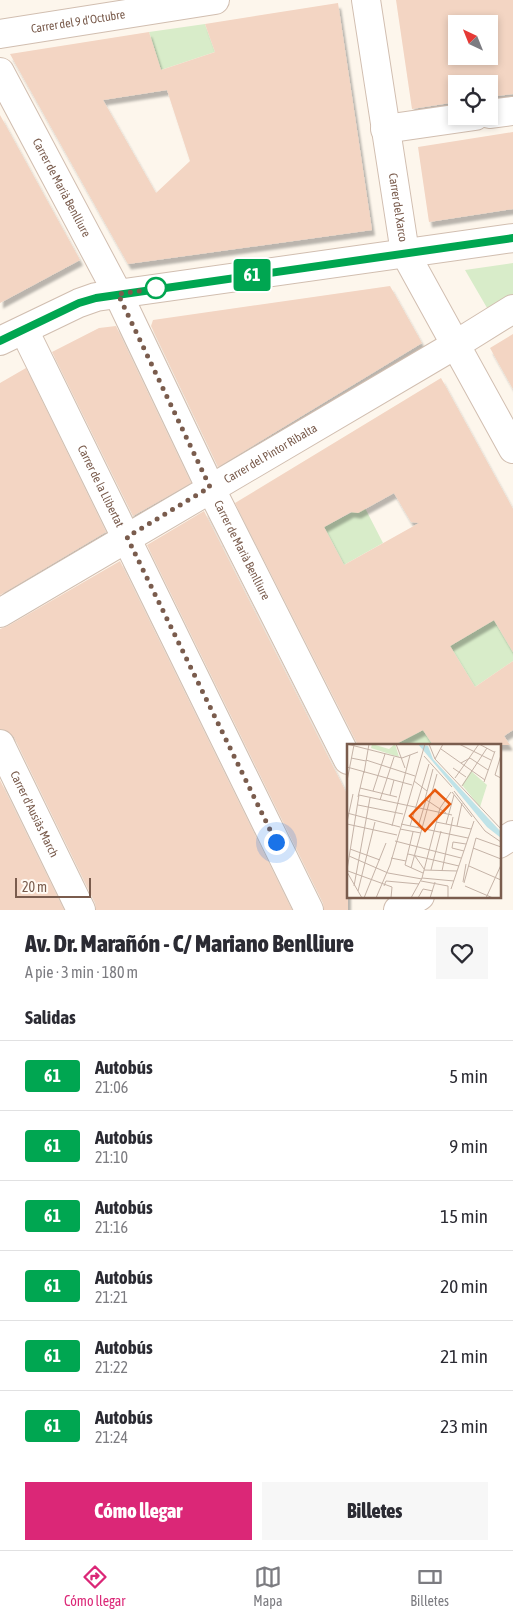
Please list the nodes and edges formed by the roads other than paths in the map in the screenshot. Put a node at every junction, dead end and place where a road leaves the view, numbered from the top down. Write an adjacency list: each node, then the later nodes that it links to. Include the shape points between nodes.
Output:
1 (215, 0): 3 (street, Carrer del 9 d'Octubre)
2 (366, 0): 8 (street, Carrer del Xarco)
3 (0, 34)
4 (0, 72): 11 (street, Carrer de Marià Benlliure)
5 (513, 111): 6 (street)
6 (498, 113)
7 (448, 120): 8 (street)
8 (385, 129): 10 (street, Carrer del Xarco)
9 (513, 238): 10 (street)
10 (405, 253): 11 (street); 15 (street, Carrer del Xarco)
11 (118, 294): 13 (street, via 79,303); 17 (street, Carrer de Marià Benlliure)
12 (513, 309): 15 (street, Carrer del Pintor Ribalta)
13 (24, 330): 14 (street); 18 (street, Carrer de la Llibertat)
14 (0, 341)
15 (455, 345): 16 (street, Carrer del Xarco); 17 (street, Carrer del Pintor Ribalta)
16 (513, 450)
17 (210, 487): 18 (street, Carrer del Pintor Ribalta); 21 (street, Carrer de Marià Benlliure)
18 (127, 537): 19 (street, Carrer del Pintor Ribalta); 25 (street, Carrer de la Llibertat)
19 (0, 612)
20 (0, 744): 24 (street, Carrer d'Ausiàs March)
21 (347, 758)
22 (513, 836): 23 (street)
23 (500, 843)
24 (81, 910)
25 (309, 910)

